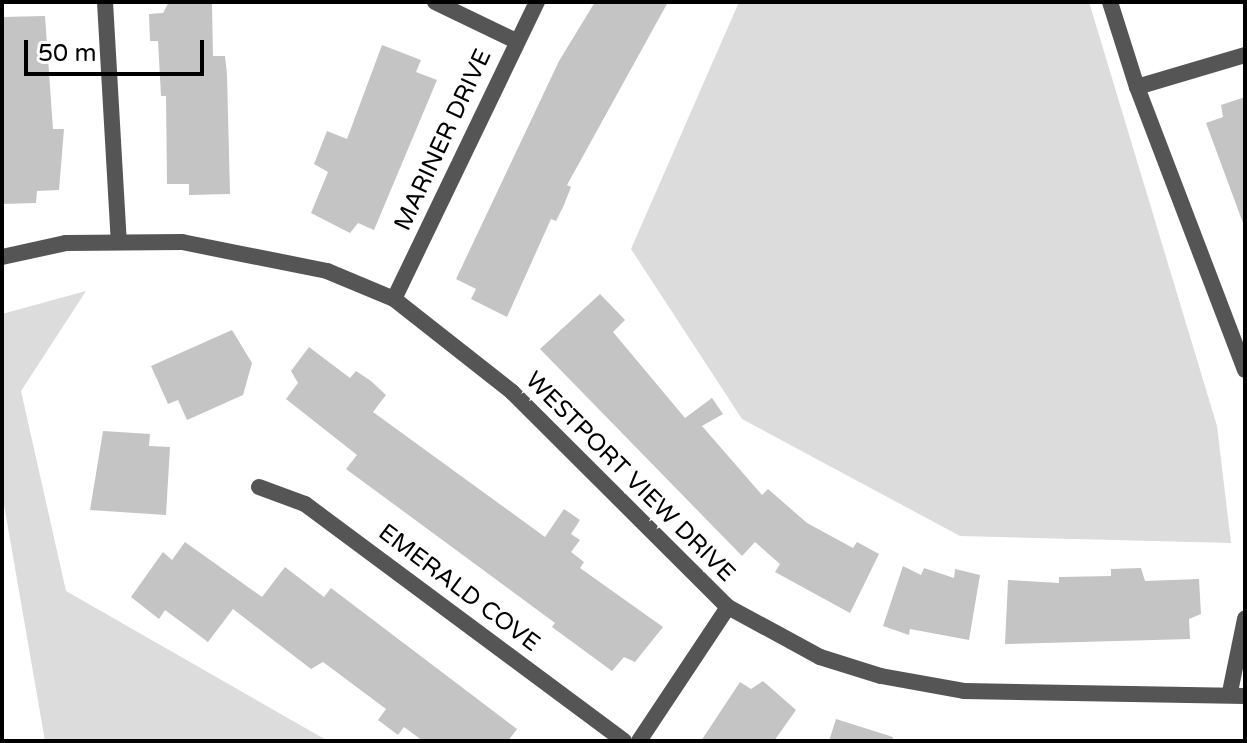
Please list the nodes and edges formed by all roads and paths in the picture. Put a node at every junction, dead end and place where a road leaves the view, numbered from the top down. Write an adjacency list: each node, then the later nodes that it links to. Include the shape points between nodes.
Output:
1 (105, 2): 8 (street)
2 (435, 2): 5 (street)
3 (537, 2): 5 (street, MARINER DRIVE)
4 (1110, 2): 7 (street)
5 (516, 41): 10 (street, MARINER DRIVE)
6 (1245, 55): 7 (street)
7 (1137, 87): 11 (street)
8 (119, 242): 9 (street, WESTPORT VIEW DRIVE, via 66,243); 10 (street, WESTPORT VIEW DRIVE, via 182,242 246,253 327,271)
9 (2, 257)
10 (394, 299): 13 (street, WESTPORT VIEW DRIVE, via 512,392)
11 (1245, 370)
12 (259, 487): 16 (street, EMERALD COVE, via 305,504)
13 (728, 607): 15 (street, WESTPORT VIEW DRIVE, via 820,657 942,688 1047,696); 17 (street)
14 (1245, 619): 15 (street)
15 (1238, 694)
16 (624, 741)
17 (639, 741)

